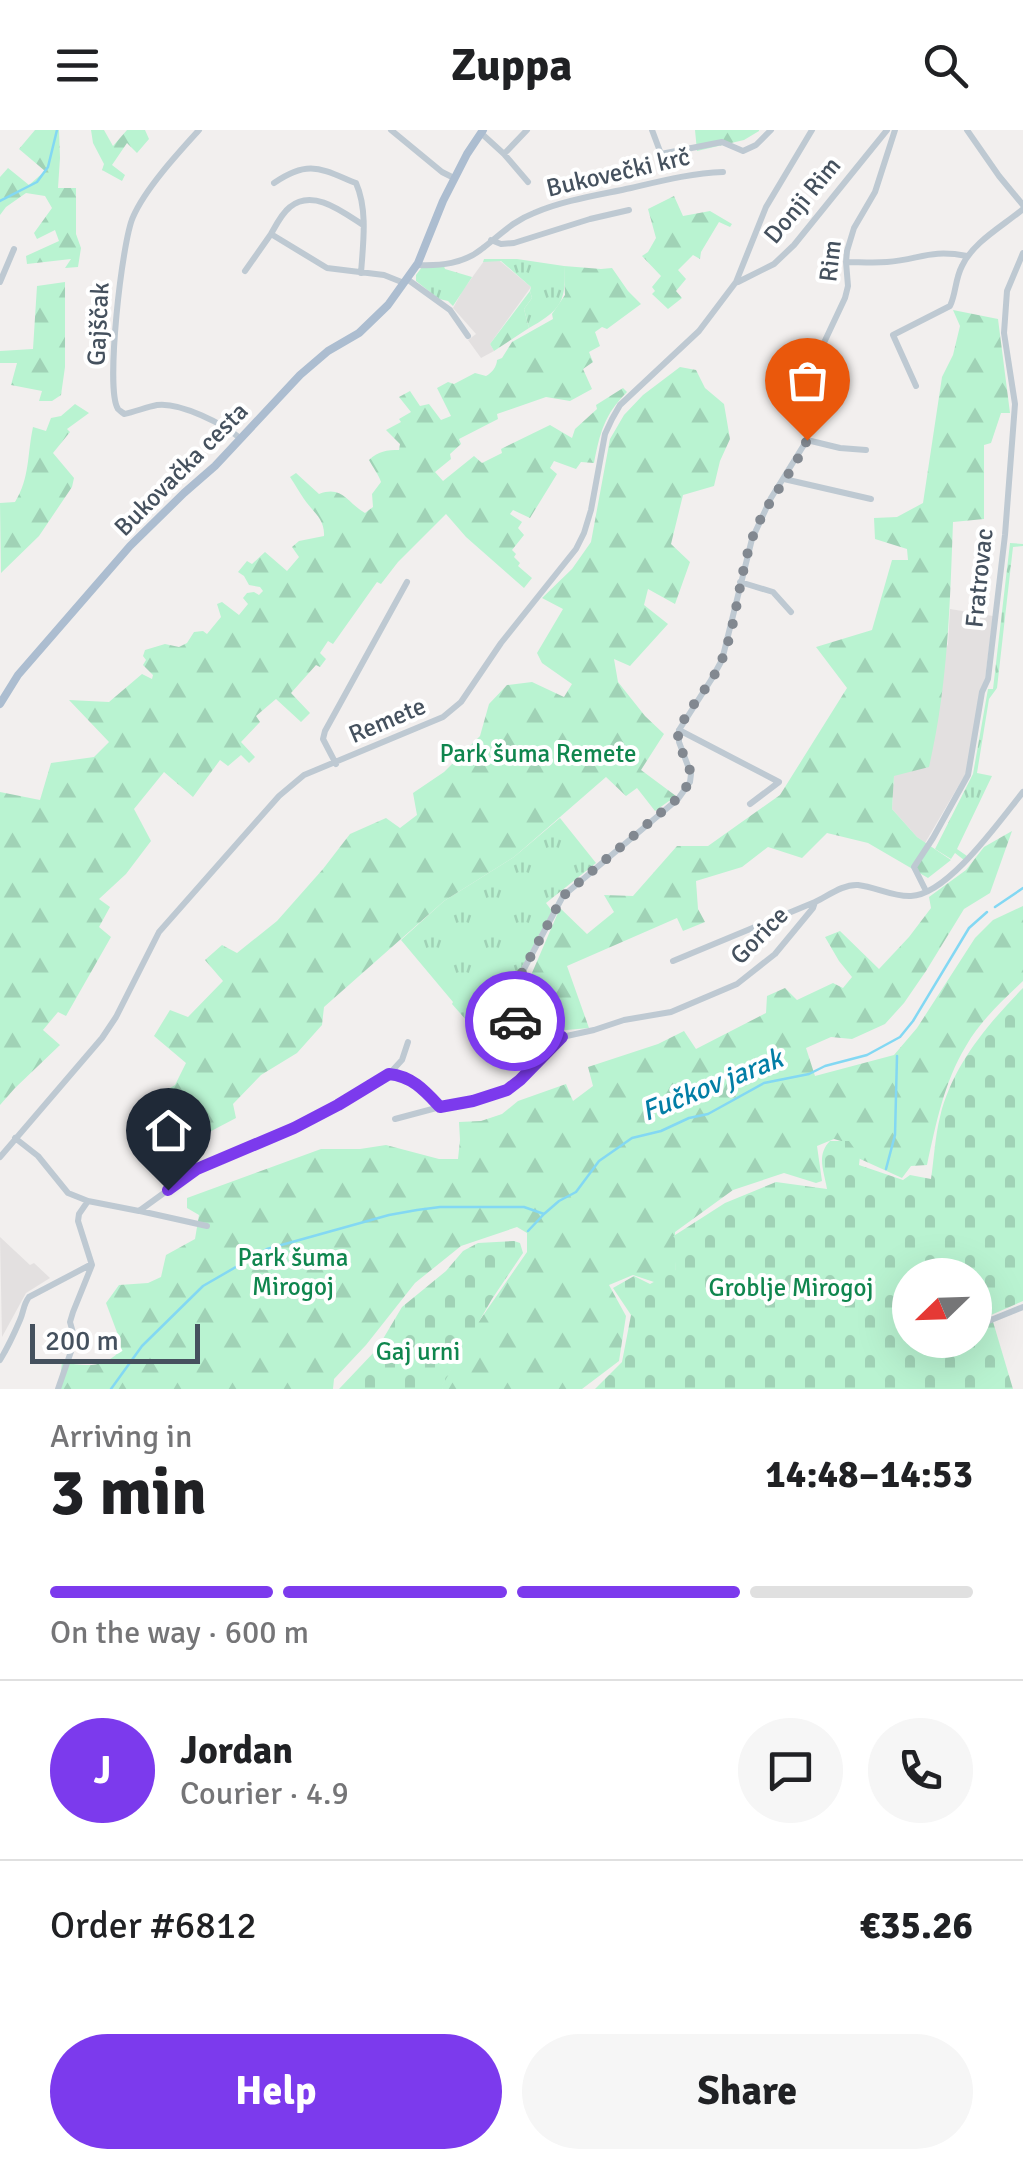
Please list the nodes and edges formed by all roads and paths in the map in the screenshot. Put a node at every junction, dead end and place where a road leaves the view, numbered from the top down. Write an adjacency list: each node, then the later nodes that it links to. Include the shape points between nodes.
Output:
1 (199, 130): 35 (street, Gajščak, via 129,226 117,302 116,404 124,414 169,405 221,424)
2 (391, 130): 15 (street)
3 (526, 130): 13 (street)
4 (652, 130): 5 (street, via 661,154 722,142 743,151)
5 (771, 130)
6 (812, 130): 32 (street, via 766,207)
7 (887, 130): 32 (street, Donji Rim, via 794,245 774,264)
8 (894, 130): 26 (street, Rim)
9 (967, 130): 12 (street)
10 (978, 130): 12 (street)
11 (482, 132): 13 (street); 15 (main road, Bukovačka cesta)
12 (975, 142): 18 (street)
13 (504, 154): 16 (street)
14 (723, 172): 22 (street, Bukovečki krč, via 538,211)
15 (454, 178): 27 (main road, Bukovačka cesta)
16 (528, 182)
17 (274, 183): 20 (street, via 312,166 356,183)
18 (1023, 207): 25 (street)
19 (629, 210): 22 (street, via 514,243)
20 (364, 225): 21 (street, via 307,199 288,208); 29 (street)
21 (271, 234): 28 (street); 29 (street, via 327,268)
22 (491, 240): 27 (street, Bukovečki krč, via 457,262)
23 (14, 248): 31 (street)
24 (1023, 253): 48 (street, Fratrovac, via 1007,291 1004,333 1014,404 988,679 968,774 914,867)
25 (967, 256): 26 (street, via 929,252); 34 (street, via 950,306 893,335)
26 (846, 262): 36 (street, Rim, via 845,298 813,366)
27 (417, 265): 30 (main road, Bukovačka cesta)
28 (245, 271)
29 (361, 272): 30 (street)
30 (405, 281): 33 (street, via 450,310); 35 (main road, Bukovačka cesta, via 374,320 300,375)
31 (0, 282)
32 (736, 282): 45 (street, Remete, via 699,331 620,405 605,434 576,550 462,702 443,717)
33 (468, 336)
34 (916, 386)
35 (241, 439): 43 (main road, Bukovačka cesta, via 130,546)
36 (807, 440): 37 (street); 38 (street, Rim)
37 (866, 450)
38 (784, 479): 39 (street); 41 (street, Rim, via 752,539)
39 (872, 500)
40 (407, 582): 45 (street, via 326,731 323,740)
41 (740, 582): 42 (street, via 773,592); 44 (street, Rim, via 722,660)
42 (791, 612)
43 (1, 700)
44 (678, 730): 47 (street, via 779,782); 51 (street, via 691,774 686,790 563,896 510,995 510,1017)
45 (336, 764): 56 (street, Remete, via 294,782 181,906 159,932 102,1038)
46 (1023, 792): 48 (street, via 966,862)
47 (750, 804)
48 (926, 891): 49 (street, Gorice, via 911,896 856,885)
49 (815, 902): 50 (street); 51 (street, Gorice, via 775,954 737,984 671,1012)
50 (673, 961)
51 (562, 1037): 54 (street, via 507,1090)
52 (408, 1042): 53 (street)
53 (389, 1074): 54 (street, via 415,1082); 59 (street, via 294,1128 197,1169)
54 (440, 1107): 55 (street)
55 (395, 1119)
56 (15, 1138): 57 (street, Remete); 58 (street, via 68,1192)
57 (0, 1157)
58 (88, 1201): 59 (street); 61 (street, via 78,1221)
59 (140, 1211): 60 (street)
60 (207, 1226)
61 (92, 1265): 64 (street, via 29,1296); 66 (street, via 70,1322 74,1340)
62 (1023, 1306): 63 (street)
63 (992, 1319)
64 (4, 1345): 65 (street)
65 (0, 1360)
66 (58, 1389)

